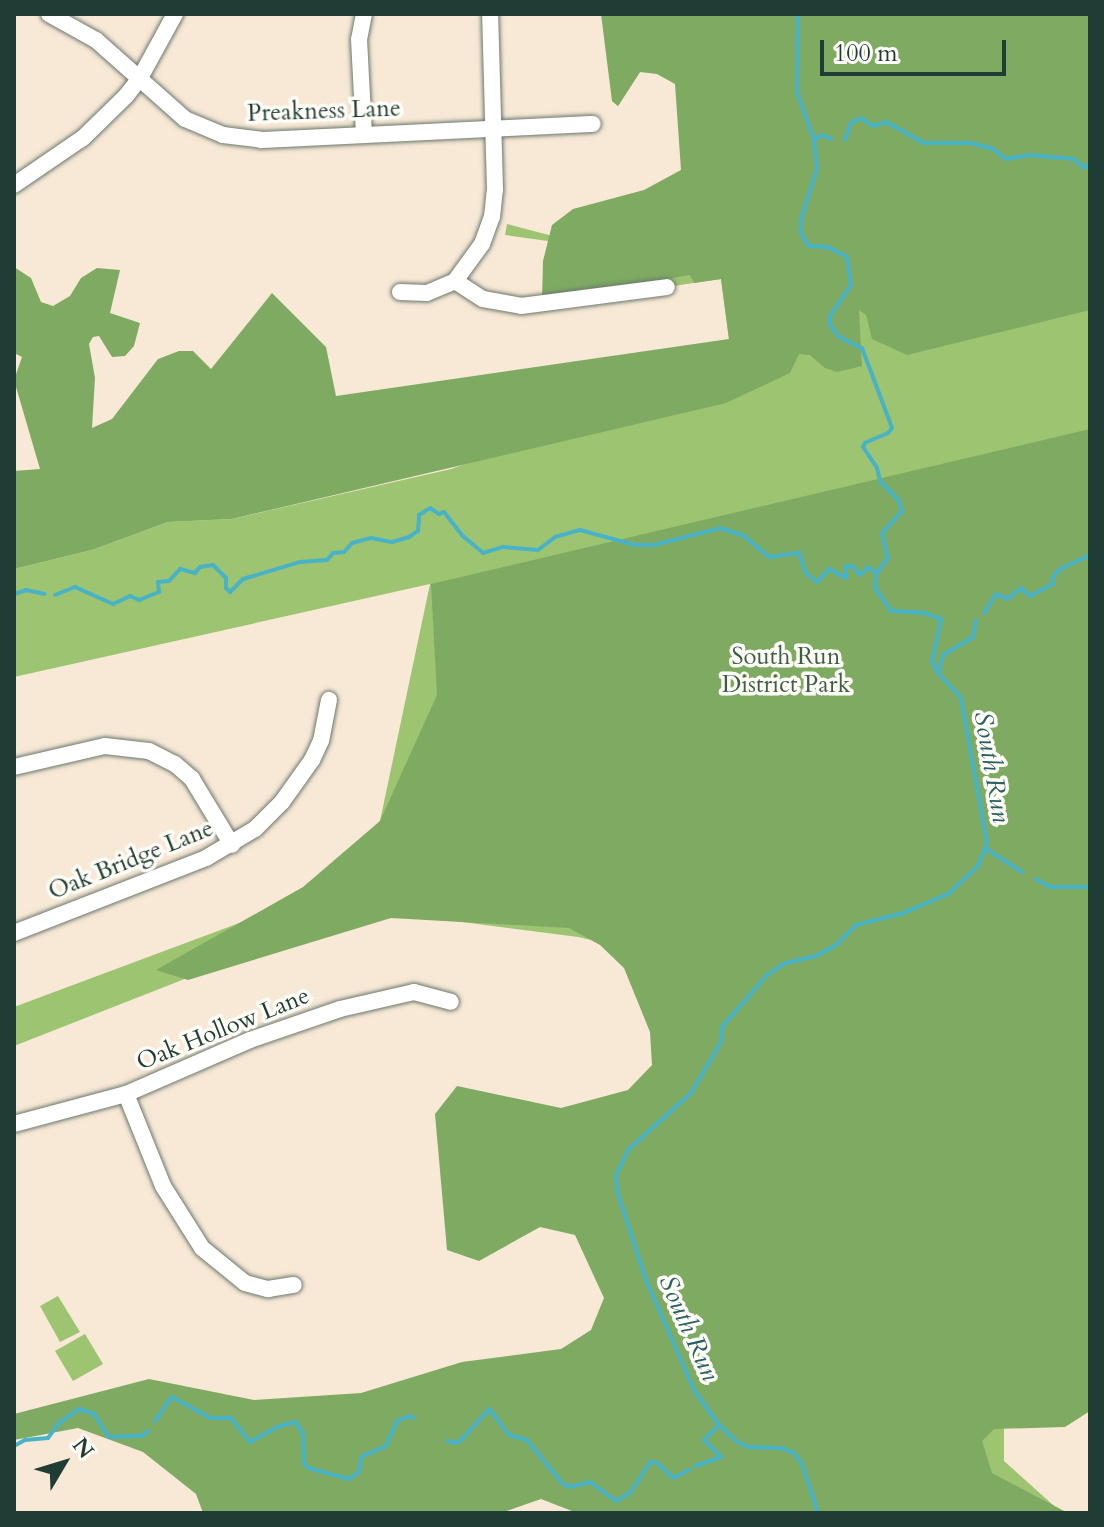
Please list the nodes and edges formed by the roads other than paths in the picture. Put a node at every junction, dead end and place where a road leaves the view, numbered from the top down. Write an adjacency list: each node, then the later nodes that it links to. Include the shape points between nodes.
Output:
1 (49, 14): 5 (street, Preakness Lane, via 96,40)
2 (175, 14): 5 (street)
3 (364, 14): 8 (street, via 359,39)
4 (490, 14): 7 (street)
5 (140, 78): 8 (street, Preakness Lane, via 185,119 223,135 261,140); 9 (street, via 83,138)
6 (593, 124): 7 (street, Preakness Lane)
7 (494, 129): 8 (street, Preakness Lane); 10 (street, via 492,217 482,244)
8 (364, 134)
9 (14, 185)
10 (455, 281): 11 (street, via 483,299 521,306); 12 (street, via 427,293)
11 (667, 287)
12 (400, 292)
13 (329, 700): 15 (street, Oak Bridge Lane, via 321,741 300,779 273,812)
14 (14, 767): 15 (street, via 105,746 149,751 192,779)
15 (232, 845): 16 (street, Oak Bridge Lane)
16 (14, 933)
17 (451, 1002): 18 (street, Oak Hollow Lane, via 414,992 340,1009 250,1040)
18 (126, 1094): 19 (street, Oak Hollow Lane); 20 (street, via 163,1186 202,1248 245,1283 268,1289)
19 (14, 1124)
20 (294, 1285)

